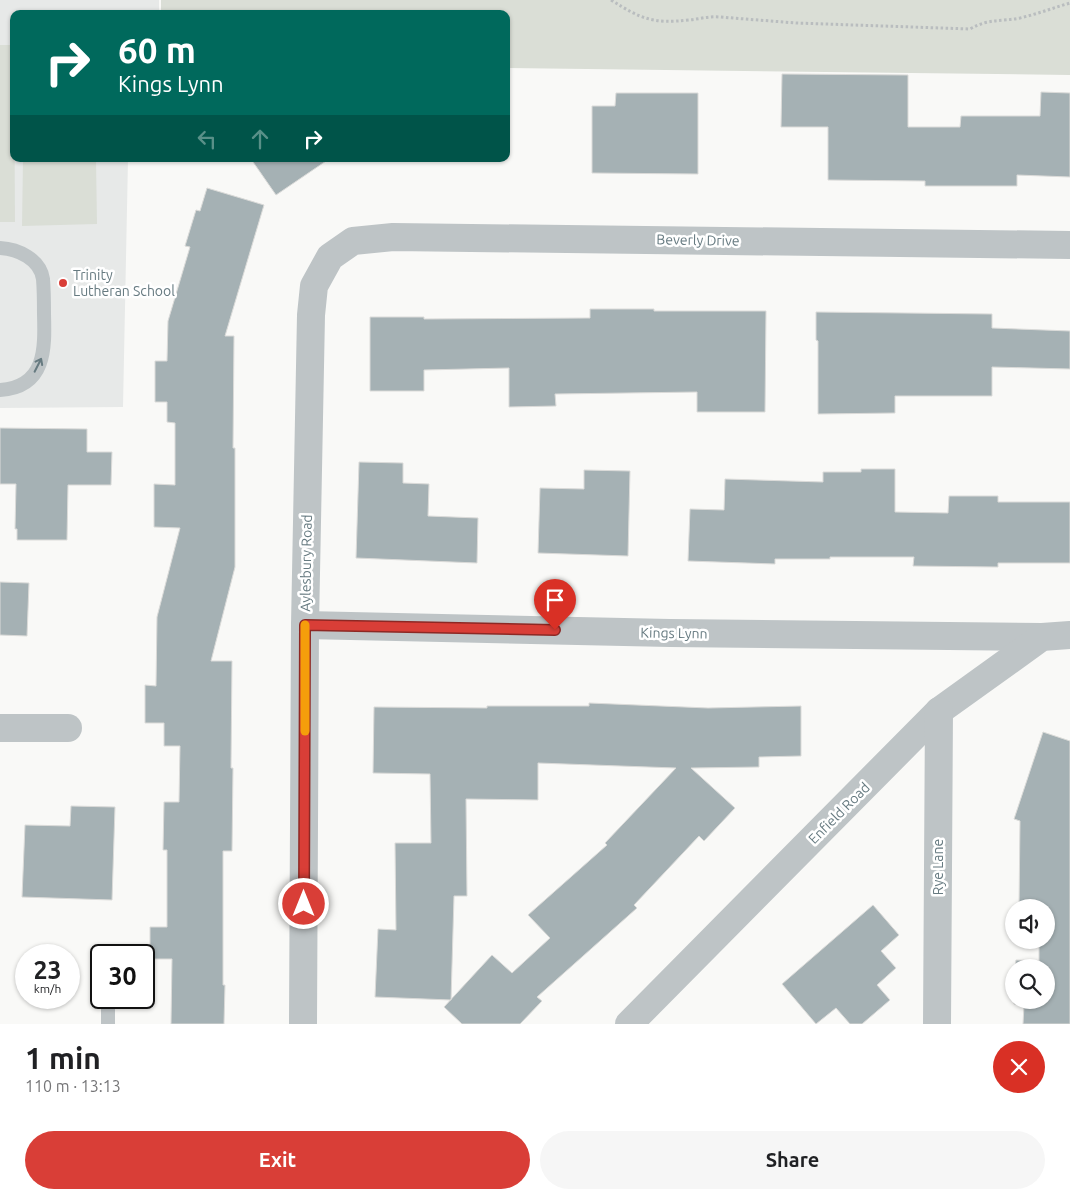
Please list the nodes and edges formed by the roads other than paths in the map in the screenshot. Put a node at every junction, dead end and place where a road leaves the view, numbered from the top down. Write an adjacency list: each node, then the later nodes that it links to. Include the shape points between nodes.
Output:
1 (1070, 245): 3 (street, Beverly Drive, via 393,237 353,241)
2 (0, 248): 4 (lane, one-way to 2, via 27,381 39,365 45,347 43,277 25,254 11,248)
3 (330, 257): 5 (street, Aylesbury Road, via 314,286 311,315)
4 (0, 390)
5 (305, 625): 7 (street, Kings Lynn); 13 (street, Aylesbury Road)
6 (1070, 635): 7 (street)
7 (1042, 637): 8 (street, Enfield Road)
8 (939, 711): 14 (street, Enfield Road); 15 (street, Rye Lane)
9 (0, 728): 10 (street)
10 (68, 728)
11 (108, 1009): 12 (lane)
12 (108, 1024)
13 (303, 1024)
14 (629, 1024)
15 (937, 1024)

